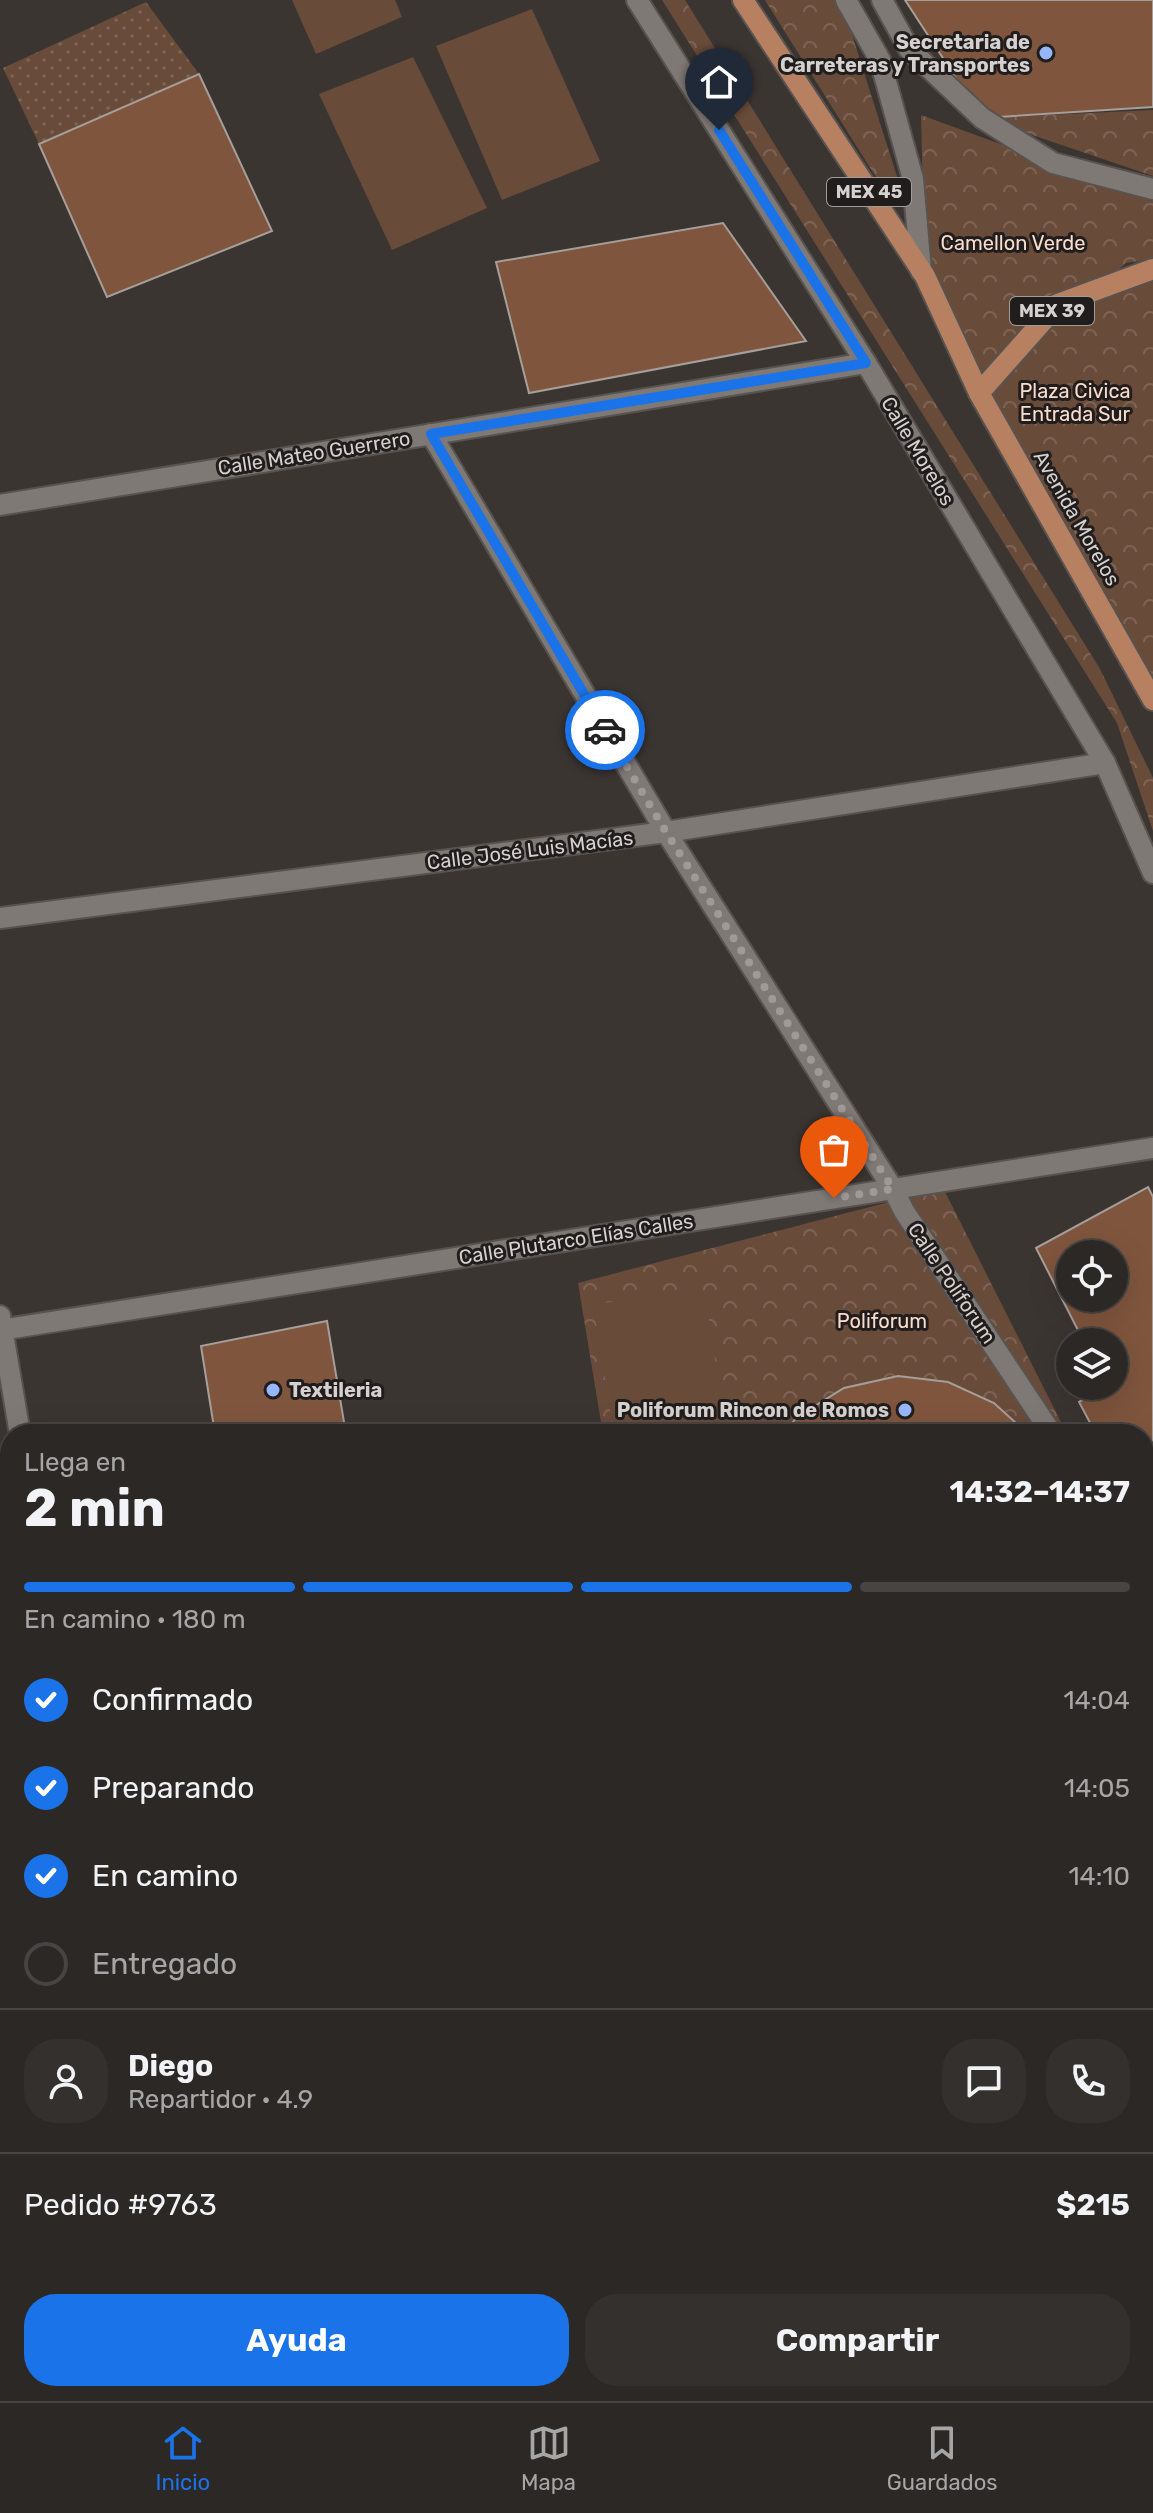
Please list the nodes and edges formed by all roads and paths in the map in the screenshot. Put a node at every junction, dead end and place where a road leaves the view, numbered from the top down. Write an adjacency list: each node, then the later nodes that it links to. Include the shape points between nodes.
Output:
1 (637, 0): 10 (street, Calle Morelos)
2 (743, 0): 9 (main road, Avenida Morelos / MEX 45)
3 (846, 0): 6 (street, Avenida Morelos)
4 (882, 0): 5 (street)
5 (909, 49): 6 (street); 7 (street, via 982,118 1053,163)
6 (880, 60): 9 (street, Avenida Morelos, via 913,179)
7 (1153, 189)
8 (1153, 269): 11 (main road, MEX 39, via 1058,304)
9 (921, 271): 11 (main road, Avenida Morelos / MEX 45)
10 (866, 363): 12 (street, Calle Mateo Guerrero); 15 (street, Calle Morelos)
11 (979, 393): 14 (main road, Avenida Morelos / MEX 45)
12 (431, 434): 13 (street, Calle Mateo Guerrero); 16 (street, Calle Poliforum)
13 (0, 505)
14 (1153, 700)
15 (1105, 763): 16 (street, Calle José Luis Macías); 17 (street, Calle Morelos)
16 (666, 832): 18 (street, Calle José Luis Macías); 20 (street, Calle Poliforum)
17 (1153, 873)
18 (0, 918)
19 (1153, 1148): 20 (street, Calle Plutarco Elías Calles)
20 (893, 1189): 21 (street, Calle Plutarco Elías Calles); 23 (street, Calle Poliforum)
21 (1, 1325): 22 (street)
22 (18, 1424)
23 (1045, 1424)

